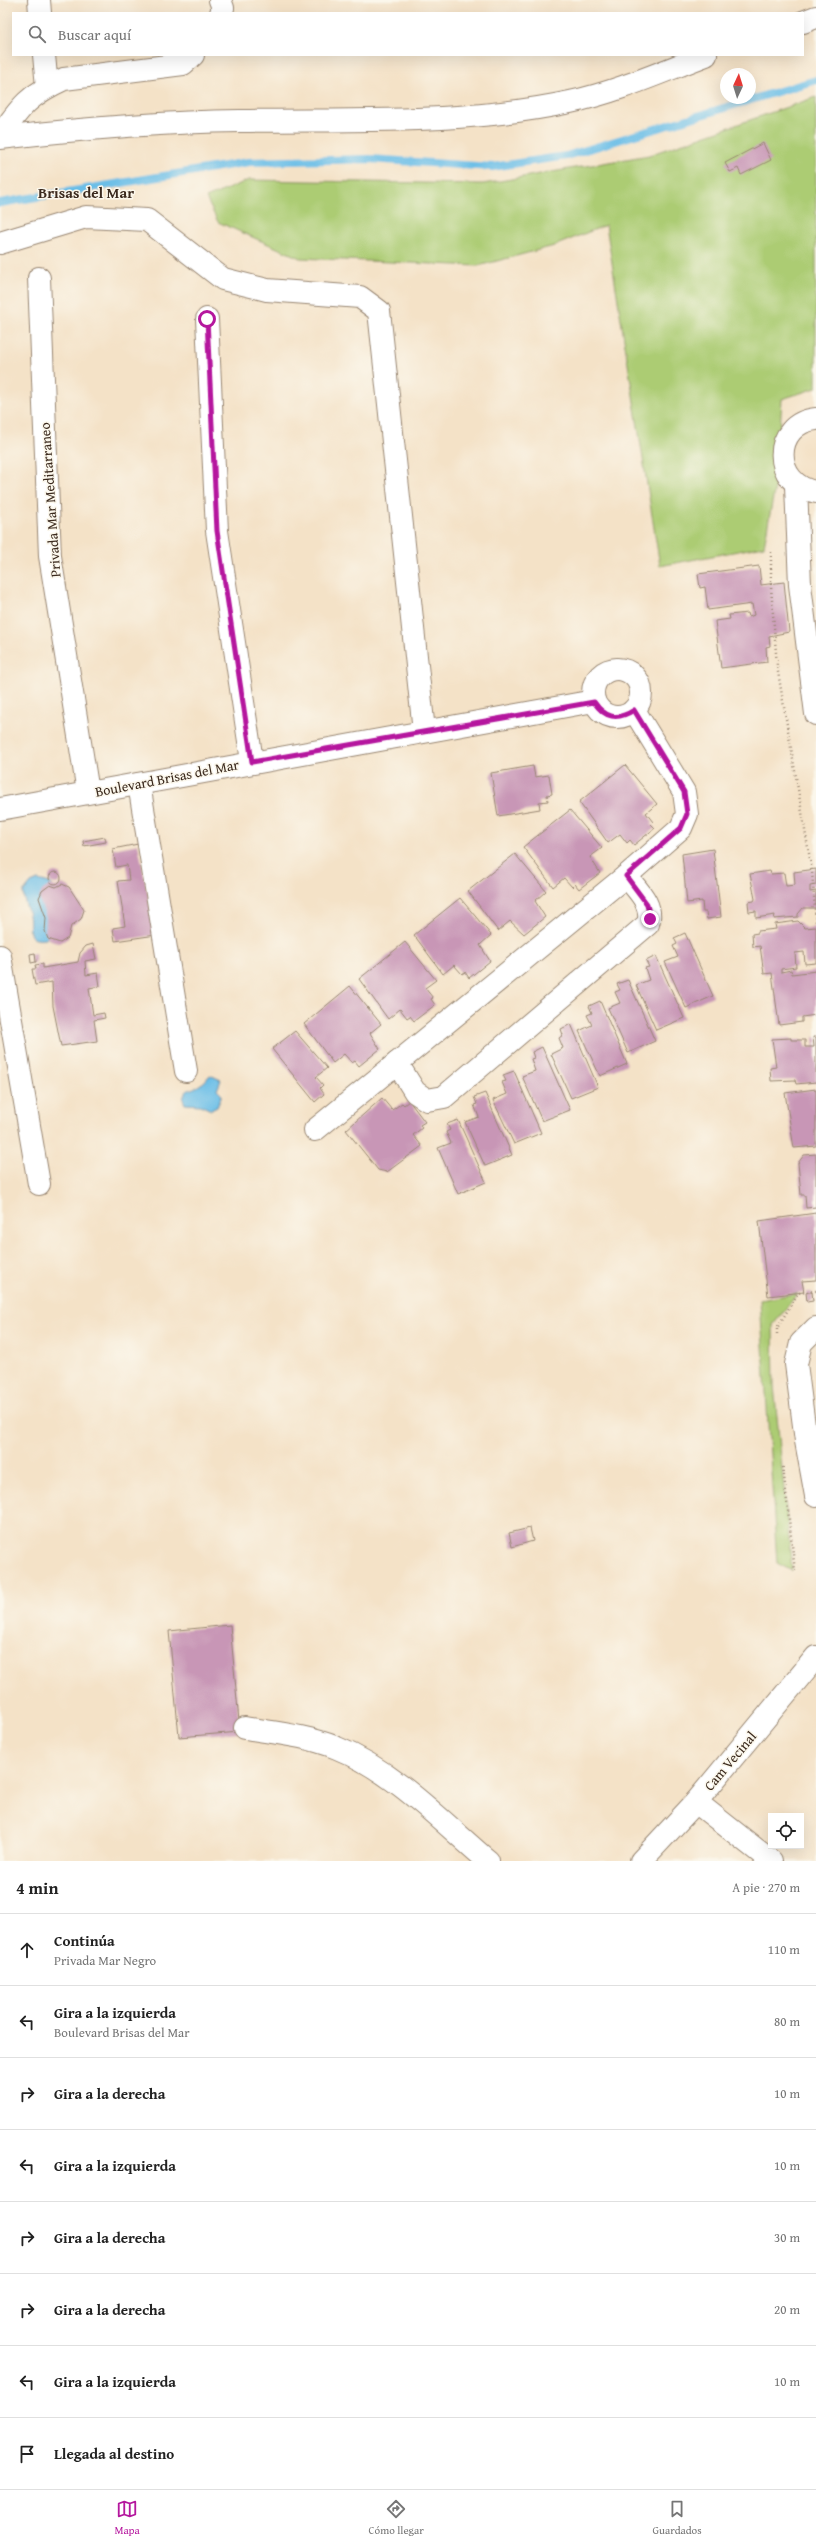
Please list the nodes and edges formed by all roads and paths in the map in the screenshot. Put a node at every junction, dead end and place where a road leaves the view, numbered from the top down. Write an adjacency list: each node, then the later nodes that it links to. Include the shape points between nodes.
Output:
1 (39, 0): 3 (street)
2 (220, 0): 4 (street)
3 (40, 12)
4 (221, 12)
5 (816, 17): 6 (street)
6 (804, 22)
7 (44, 56): 10 (street)
8 (192, 56): 10 (street, via 183,64 64,79)
9 (703, 56): 11 (street, via 610,92 525,109 417,119 238,121 99,127)
10 (47, 87): 11 (street, via 22,104)
11 (0, 137)
12 (0, 243): 21 (street, via 86,217 147,220 223,279 266,290 360,296 379,311)
13 (39, 278): 24 (street, Privada Mar Meditarraneo, via 50,556)
14 (207, 319): 22 (street, via 217,531)
15 (816, 419): 16 (street, via 799,424 784,442 783,465)
16 (796, 485): 17 (street); 20 (street, via 800,584)
17 (816, 492)
18 (594, 702): 19 (street, via 601,712 612,717 624,716); 19 (street, via 592,691 595,681 612,669 622,669 631,673 638,681 641,691 640,702); 21 (street, Boulevard Brisas del Mar)
19 (634, 710): 26 (street, via 684,792 687,814 681,828)
20 (816, 714)
21 (424, 731): 22 (street, Boulevard Brisas del Mar)
22 (252, 762): 23 (street, Boulevard Brisas del Mar)
23 (139, 784): 24 (street, Boulevard Brisas del Mar); 29 (street)
24 (88, 792): 25 (street, Boulevard Brisas del Mar)
25 (0, 809)
26 (626, 876): 28 (street); 28 (street, via 647,904 648,924 444,1097 427,1100 415,1092)
27 (0, 956): 31 (street)
28 (397, 1064): 30 (street)
29 (186, 1071)
30 (315, 1130)
31 (39, 1184)
32 (816, 1328): 33 (street, via 801,1342 796,1364)
33 (811, 1435): 34 (street)
34 (816, 1496)
35 (816, 1657): 37 (street, Cam Vecinal)
36 (245, 1728): 38 (street, via 313,1740 366,1762 389,1776)
37 (696, 1802): 39 (street, Cam Vecinal); 40 (street)
38 (488, 1861)
39 (641, 1861)
40 (771, 1861)

